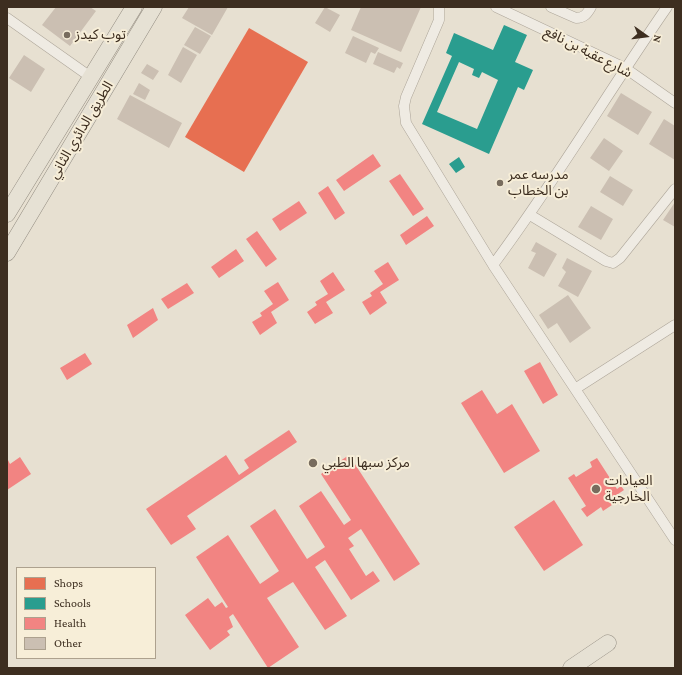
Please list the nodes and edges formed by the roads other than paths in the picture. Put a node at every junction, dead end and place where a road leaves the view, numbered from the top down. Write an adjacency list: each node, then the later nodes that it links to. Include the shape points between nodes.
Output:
1 (134, 7): 11 (main road, الطريق الدائري الثاني)
2 (154, 7): 16 (main road, الطريق الدائري الثاني)
3 (439, 7): 17 (street, via 440,20 406,97 404,114 410,131)
4 (496, 7): 8 (street, شارع عقبة بن نافع)
5 (551, 7): 6 (street, via 581,18 588,14)
6 (591, 7)
7 (668, 7): 10 (street)
8 (514, 10): 10 (street, شارع عقبة بن نافع)
9 (7, 18): 11 (street)
10 (625, 68): 12 (street, شارع عقبة بن نافع); 15 (street)
11 (92, 78): 14 (main road, الطريق الدائري الثاني)
12 (675, 103)
13 (675, 190): 15 (street, via 620,258 613,263)
14 (7, 214)
15 (530, 215): 17 (street)
16 (7, 253)
17 (493, 265): 19 (street)
18 (675, 325): 19 (street)
19 (575, 389): 20 (street)
20 (675, 540)
21 (608, 642): 22 (main road)
22 (571, 668)

